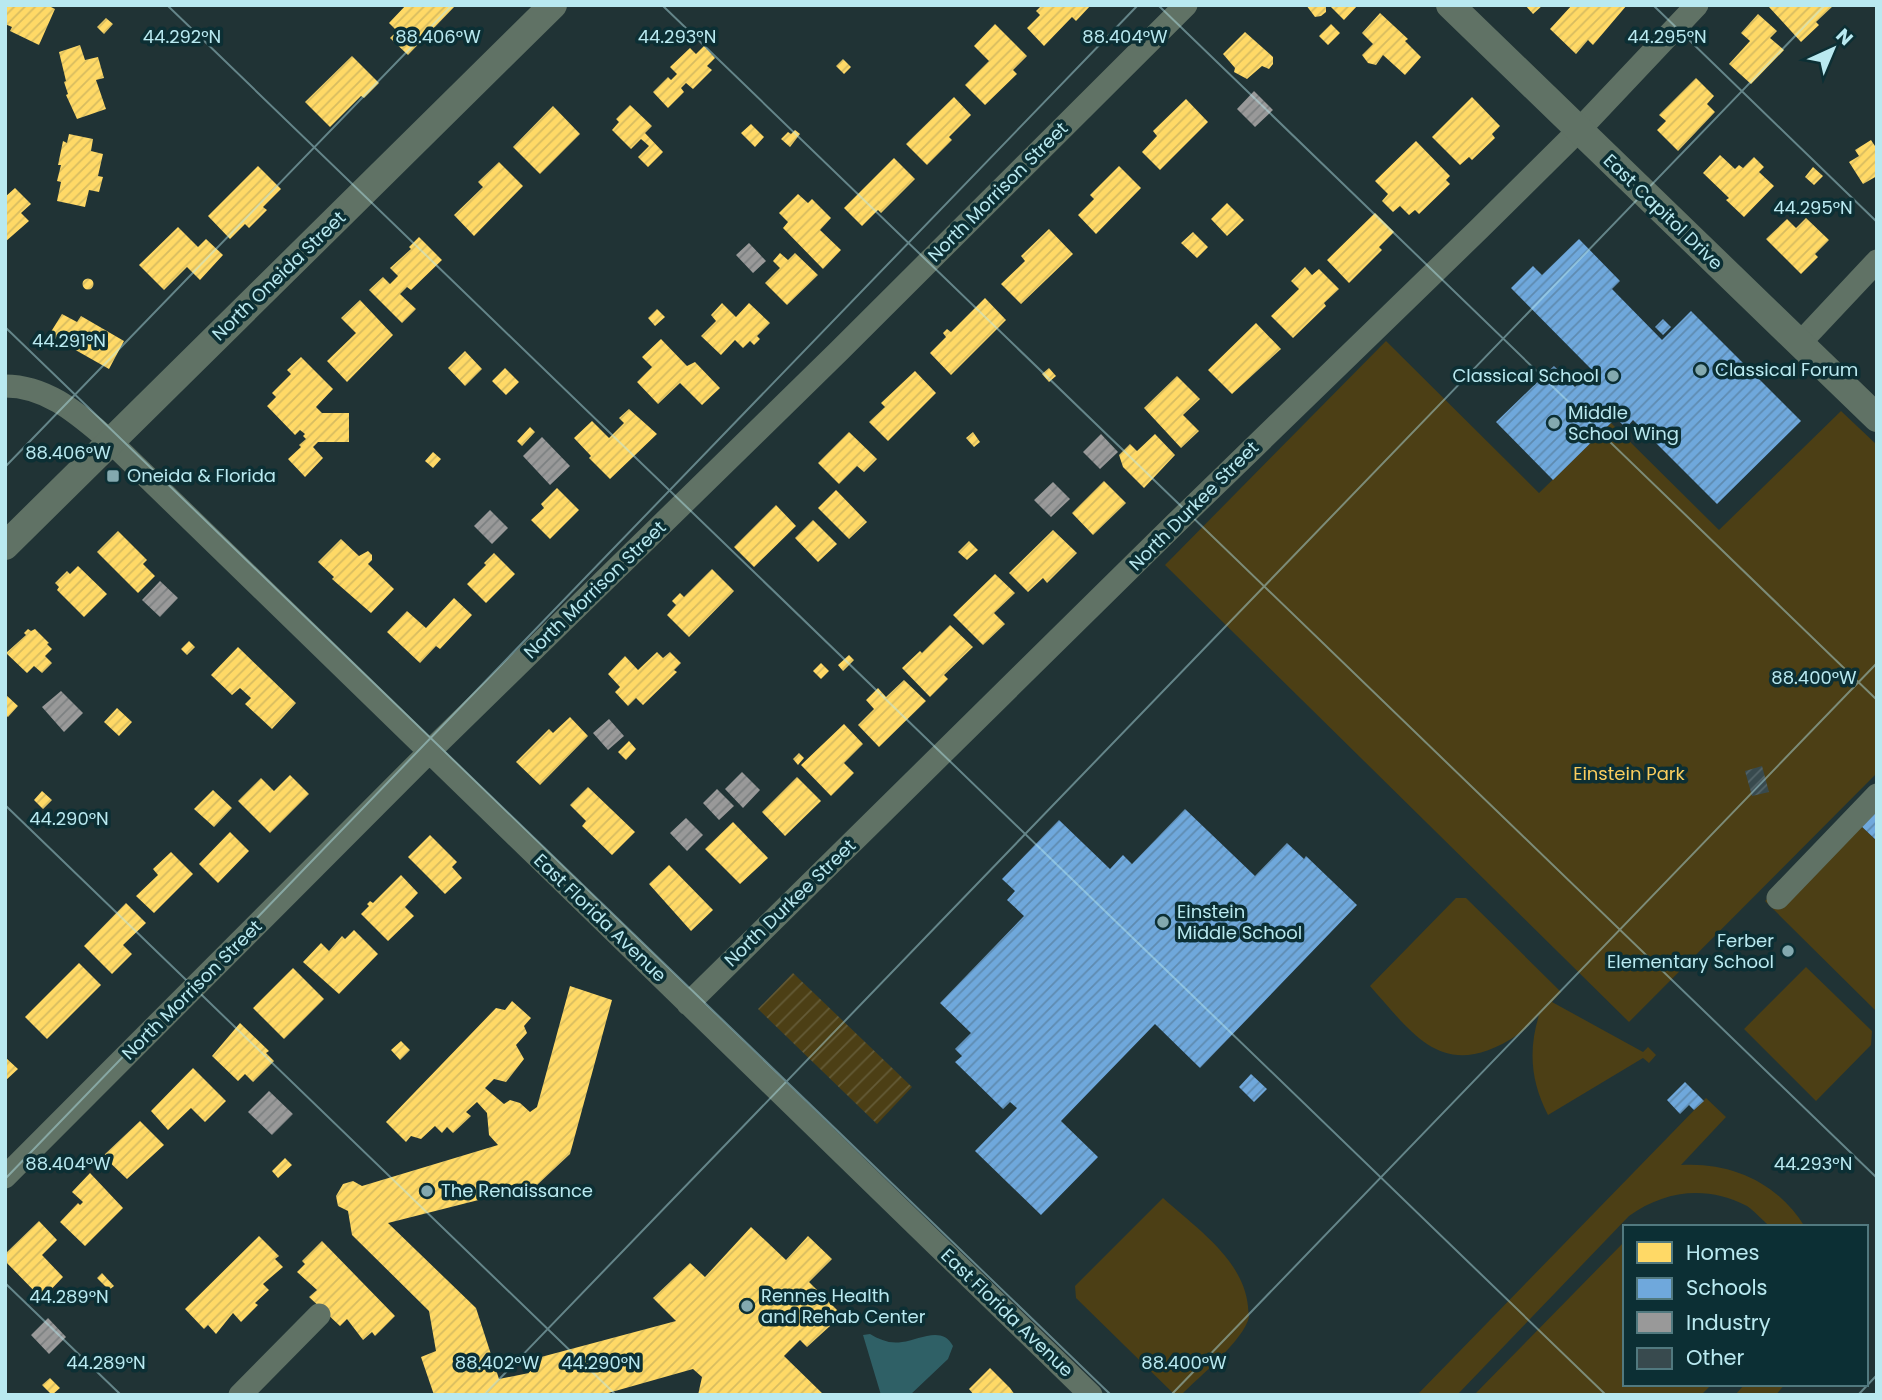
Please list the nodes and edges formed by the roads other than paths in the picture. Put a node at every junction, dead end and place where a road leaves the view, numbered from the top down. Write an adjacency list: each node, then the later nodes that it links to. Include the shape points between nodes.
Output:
1 (553, 5): 10 (street, North Oneida Street)
2 (1186, 5): 12 (street, North Morrison Street)
3 (1450, 5): 5 (street, East Capitol Drive)
4 (1697, 5): 5 (street, North Durkee Street)
5 (1579, 130): 7 (street, East Capitol Drive); 15 (street, North Durkee Street)
6 (1877, 261): 7 (street)
7 (1800, 344): 9 (street, East Capitol Drive)
8 (5, 386): 10 (street, East Florida Avenue, via 47,394)
9 (1877, 418)
10 (110, 441): 11 (street, North Oneida Street); 12 (street, East Florida Avenue)
11 (5, 546)
12 (430, 751): 15 (street, East Florida Avenue); 16 (street, North Morrison Street)
13 (1877, 795): 14 (street)
14 (1777, 898)
15 (688, 1004): 19 (street, East Florida Avenue)
16 (5, 1177)
17 (319, 1315): 18 (street)
18 (240, 1395)
19 (1091, 1395)

